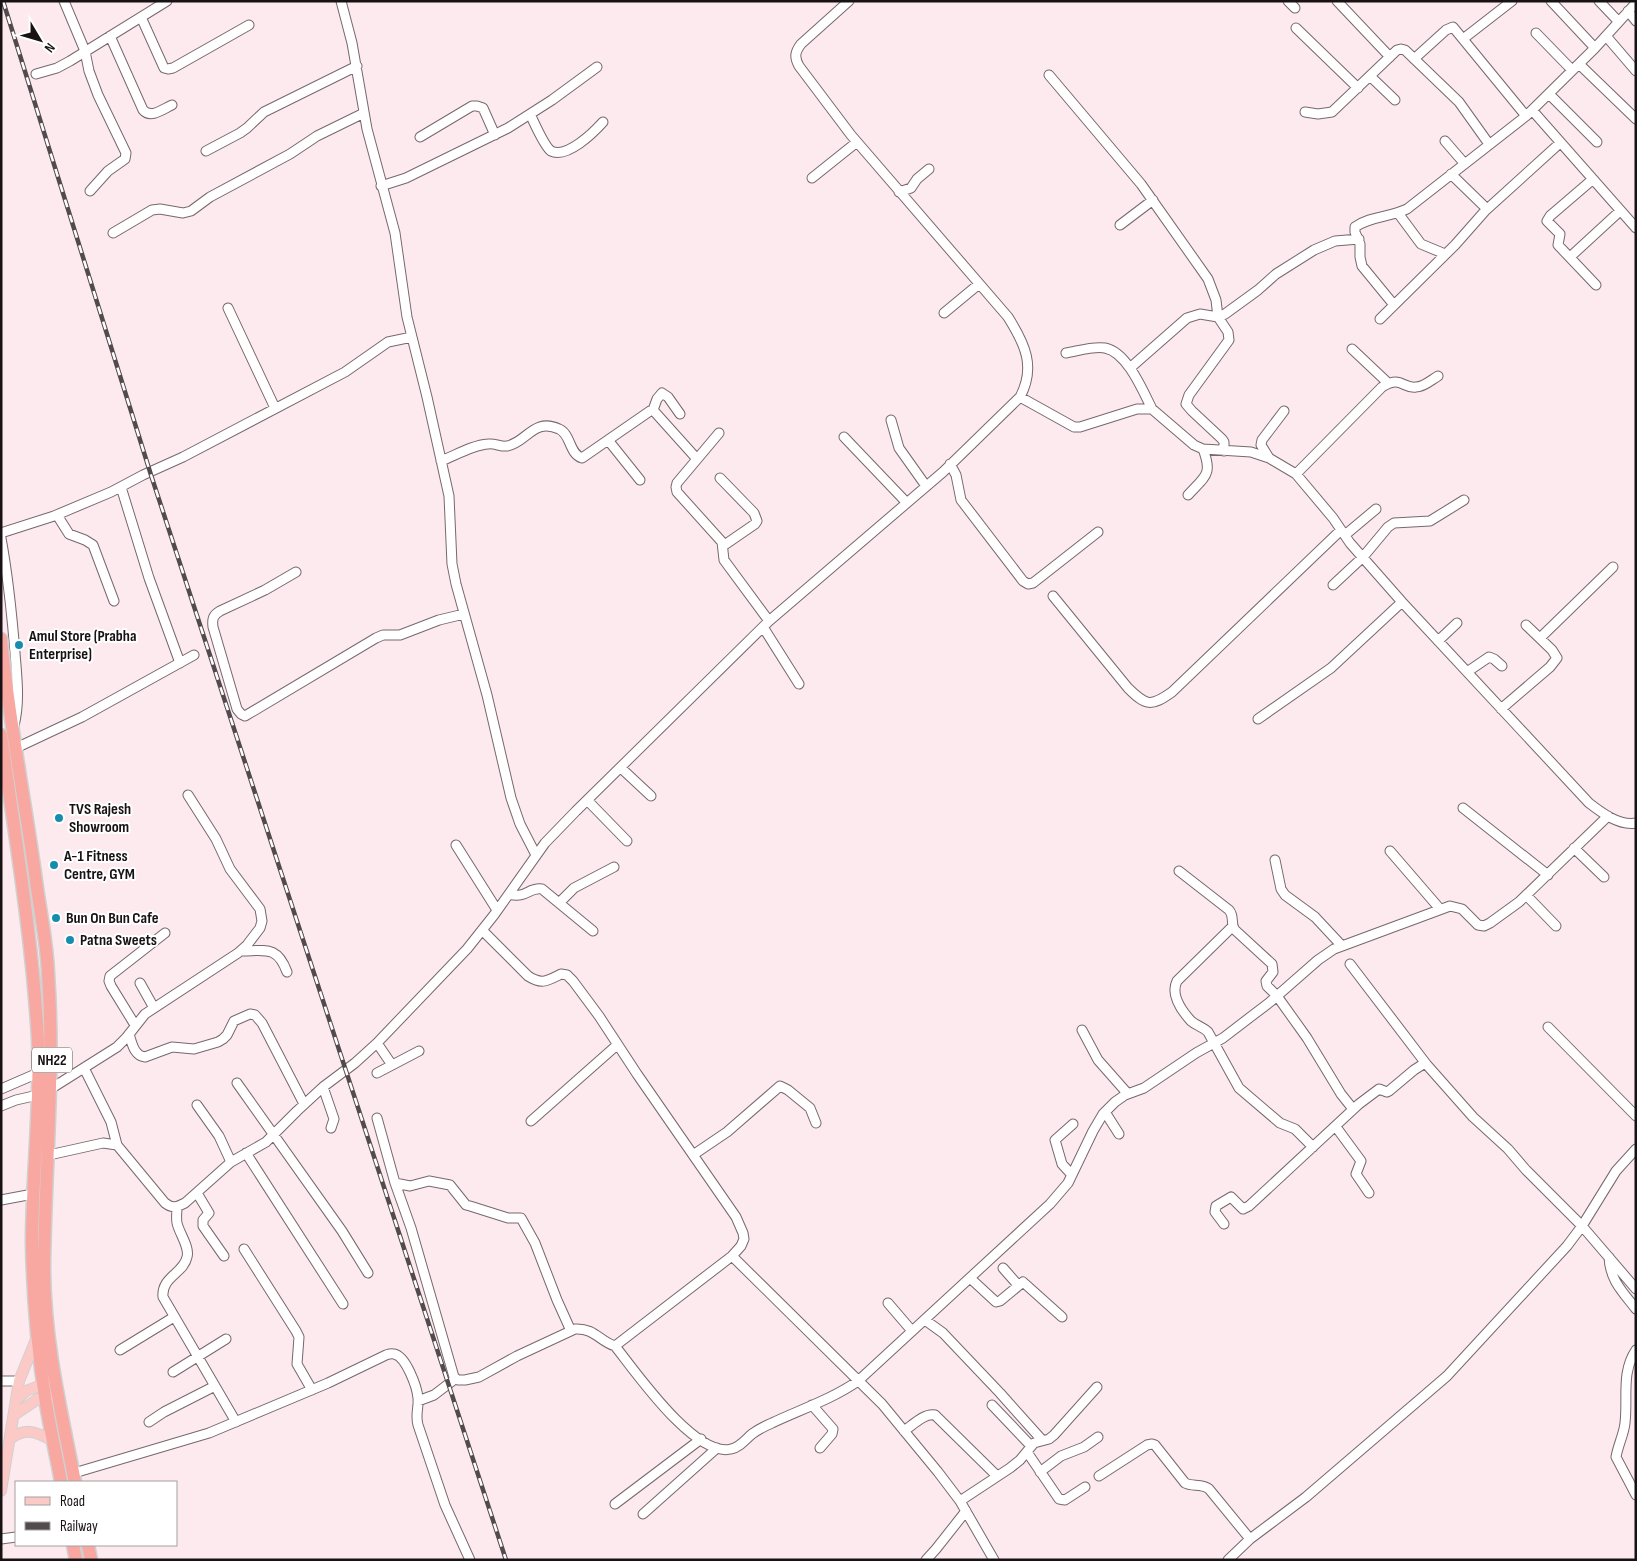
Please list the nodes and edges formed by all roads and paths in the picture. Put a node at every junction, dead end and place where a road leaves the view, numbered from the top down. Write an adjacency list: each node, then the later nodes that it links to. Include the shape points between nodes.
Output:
1 (64, 1): 22 (street)
2 (167, 1): 12 (street)
3 (341, 1): 25 (street)
4 (849, 1): 45 (street, via 797,49 796,60)
5 (1337, 1): 23 (street)
6 (1512, 1): 10 (street)
7 (1551, 1): 21 (street)
8 (1599, 1): 14 (street)
9 (1636, 3): 11 (street)
10 (1501, 5): 20 (street)
11 (1628, 11): 13 (street); 14 (street)
12 (141, 17): 15 (street, via 164,68 168,69); 18 (street)
13 (1636, 21)
14 (1618, 22): 19 (street)
15 (249, 25)
16 (1296, 28): 32 (street)
17 (1536, 33): 27 (street)
18 (110, 36): 22 (street); 35 (street, via 146,114)
19 (1606, 36): 21 (street); 28 (street)
20 (1463, 38): 24 (street, via 1455,28 1450,28); 38 (street)
21 (1595, 48): 27 (street)
22 (85, 52): 29 (street, via 57,68); 56 (street, via 98,95 126,153 125,159 108,171)
23 (1390, 57): 24 (street, via 1401,49); 31 (street)
24 (1414, 59): 48 (street, via 1459,102)
25 (357, 66): 37 (street); 49 (street, via 264,112 247,128)
26 (596, 67): 39 (street)
27 (1576, 67): 33 (street); 40 (street)
28 (1636, 71)
29 (36, 74)
30 (1049, 75): 58 (street)
31 (1370, 76): 32 (street); 34 (street)
32 (1358, 88): 36 (street, via 1332,112)
33 (1549, 94): 38 (street); 46 (street)
34 (1395, 100)
35 (172, 106)
36 (1305, 112)
37 (364, 113): 55 (street); 66 (street, via 317,136 191,211 152,210)
38 (1529, 113): 47 (street); 48 (street)
39 (530, 114): 41 (street, via 547,146 554,152 580,143); 42 (street)
40 (1636, 119)
41 (603, 122)
42 (495, 135): 43 (street, via 483,108 472,106); 55 (street, via 406,178)
43 (420, 137)
44 (1445, 141): 50 (street)
45 (857, 142): 53 (street); 57 (street)
46 (1597, 142)
47 (1560, 143): 54 (street); 59 (street)
48 (1489, 144): 50 (street)
49 (206, 150)
50 (1464, 163): 52 (street)
51 (929, 169): 57 (street, via 911,188)
52 (1451, 174): 59 (street); 62 (street)
53 (812, 178)
54 (1592, 180): 60 (street); 69 (street, via 1548,218 1548,224 1560,234 1558,245)
55 (381, 186): 77 (street, via 395,233)
56 (90, 191)
57 (899, 192): 70 (street)
58 (1153, 200): 64 (street); 75 (street, via 1208,279)
59 (1487, 209): 68 (street)
60 (1620, 211): 63 (street); 69 (street)
61 (1636, 213): 63 (street)
62 (1398, 214): 67 (street, via 1358,225 1355,232); 68 (street, via 1421,244)
63 (1628, 220): 65 (street)
64 (1120, 225)
65 (1636, 228)
66 (113, 233)
67 (1359, 239): 72 (street, via 1362,266); 75 (street, via 1335,241 1314,250)
68 (1445, 254): 72 (street)
69 (1570, 257): 71 (street)
70 (979, 284): 74 (street); 83 (street, via 1008,317 1024,347 1029,371)
71 (1596, 284)
72 (1394, 305): 76 (street)
73 (228, 308): 84 (street)
74 (944, 313)
75 (1218, 317): 80 (street, via 1200,314 1187,318); 94 (street, via 1228,332 1229,340 1189,395 1186,404 1224,442)
76 (1380, 319)
77 (412, 337): 84 (street, via 388,342 345,372); 97 (street)
78 (1352, 349): 82 (street)
79 (1066, 353): 80 (street, via 1105,348)
80 (1130, 368): 85 (street)
81 (1438, 376): 82 (street, via 1418,387 1410,387 1403,382)
82 (1388, 383): 99 (street)
83 (1020, 398): 85 (street, via 1074,427 1137,408); 98 (street)
84 (275, 408): 103 (street)
85 (1152, 409): 93 (street)
86 (653, 410): 88 (street, via 662,393); 92 (street); 96 (street)
87 (1284, 411): 95 (street, via 1262,440 1261,445)
88 (680, 414)
89 (891, 420): 102 (street, via 899,448)
90 (719, 433): 96 (street)
91 (844, 437): 106 (street)
92 (608, 440): 97 (street, via 582,458 577,457 563,431 536,428 506,446 487,444); 101 (street)
93 (1203, 449): 94 (street); 104 (street, via 1209,468)
94 (1224, 450): 95 (street, via 1251,452)
95 (1269, 458): 99 (street)
96 (697, 460): 113 (street, via 677,483 677,492)
97 (441, 461): 121 (street, via 449,496 452,564)
98 (950, 464): 102 (street); 109 (street, via 961,500 1028,584 1044,576)
99 (1296, 474): 110 (street)
100 (720, 478): 113 (street, via 757,521)
101 (640, 480)
102 (926, 486): 106 (street)
103 (121, 487): 108 (street); 129 (street)
104 (1188, 495)
105 (1464, 500): 114 (street, via 1430,521 1394,523)
106 (907, 503): 122 (street)
107 (1376, 509): 110 (street)
108 (57, 515): 111 (street); 119 (street, via 69,534 93,545)
109 (1098, 532)
110 (1343, 532): 114 (street); 118 (street, via 1172,692 1149,704 1128,688)
111 (1, 533)
112 (1, 538): 135 (street, via 11,603 18,694 18,710)
113 (723, 546): 122 (street, via 724,560)
114 (1363, 557): 117 (street); 120 (street)
115 (1613, 567): 125 (street)
116 (296, 572): 121 (street, via 220,611 212,619 237,709 245,716 382,635 400,636)
117 (1333, 585)
118 (1053, 596)
119 (114, 601)
120 (1402, 602): 127 (street); 134 (street, via 1331,668)
121 (464, 614): 149 (street, via 511,798)
122 (766, 624): 132 (street); 137 (street)
123 (1457, 624): 127 (street)
124 (1526, 625): 125 (street)
125 (1540, 638): 133 (street, via 1555,654 1555,662)
126 (1, 639): 135 (highway, NH22)
127 (1438, 641): 131 (street)
128 (194, 655): 129 (street)
129 (180, 663): 136 (street, via 82,717)
130 (1502, 666): 131 (street, via 1489,658)
131 (1467, 672): 133 (street)
132 (799, 684)
133 (1501, 709): 143 (street, via 1589,803)
134 (1258, 719)
135 (7, 732): 136 (highway, NH22); 138 (highway, NH22)
136 (16, 748): 187 (highway, NH22, via 48,970)
137 (621, 768): 140 (street); 141 (street)
138 (5, 785): 183 (highway, NH22, via 28,923)
139 (188, 794): 166 (street, via 216,839 230,870 260,908 260,928)
140 (651, 796)
141 (587, 800): 145 (street); 149 (street)
142 (1463, 808): 153 (street)
143 (1608, 816): 144 (street, via 1620,822); 147 (street)
144 (1636, 823)
145 (627, 841)
146 (456, 845): 159 (street)
147 (1574, 848): 153 (street); 154 (street)
148 (1390, 851): 158 (street)
149 (536, 855): 155 (street)
150 (1275, 860): 165 (street, via 1281,890 1315,917)
151 (614, 867): 157 (street, via 574,888)
152 (1179, 871): 161 (street, via 1229,910 1233,917)
153 (1548, 875): 156 (street)
154 (1604, 877)
155 (509, 894): 157 (street, via 519,896 537,888); 159 (street)
156 (1526, 895): 158 (street, via 1484,926 1478,925 1462,909 1450,906); 160 (street)
157 (560, 902): 163 (street)
158 (1440, 909): 165 (street)
159 (497, 910): 162 (street)
160 (1556, 926)
161 (1232, 927): 170 (street, via 1272,964 1273,972 1266,983); 177 (street, via 1177,981 1174,989 1179,1004 1191,1020 1206,1029)
162 (482, 930): 176 (street); 178 (street, via 535,980 548,981 560,974 567,975)
163 (593, 931)
164 (164, 934): 172 (street, via 110,976 111,986)
165 (1342, 946): 170 (street, via 1318,960)
166 (240, 951): 168 (street, via 275,953); 171 (street)
167 (1350, 964): 180 (street)
168 (287, 972)
169 (140, 983): 171 (street)
170 (1277, 996): 177 (street); 194 (street)
171 (154, 1008): 172 (street)
172 (135, 1025): 175 (street)
173 (1548, 1027): 196 (street)
174 (1082, 1030): 189 (street, via 1098,1060)
175 (129, 1034): 182 (street); 191 (street, via 137,1054 145,1057 172,1047 194,1049 218,1042 234,1021 255,1015)
176 (377, 1043): 181 (street); 186 (street)
177 (1214, 1043): 189 (street, via 1144,1088); 206 (street, via 1239,1088)
178 (617, 1045): 198 (street); 209 (street)
179 (419, 1050): 181 (street)
180 (1425, 1063): 194 (street, via 1389,1091 1379,1089); 220 (street, via 1473,1117)
181 (392, 1065): 184 (street)
182 (84, 1068): 187 (street); 205 (street, via 112,1122)
183 (38, 1072): 188 (street); 190 (highway, NH22)
184 (377, 1073)
185 (236, 1083): 204 (street)
186 (323, 1087): 191 (street); 202 (street, via 334,1120)
187 (52, 1088): 210 (highway, NH22)
188 (1, 1089)
189 (1128, 1094): 195 (street)
190 (38, 1095): 193 (street); 216 (highway, NH22)
191 (304, 1104): 204 (street)
192 (197, 1105): 211 (street, via 219,1136)
193 (1, 1106)
194 (1353, 1109): 201 (street)
195 (1105, 1112): 203 (street); 212 (street)
196 (1636, 1116)
197 (377, 1118): 213 (street)
198 (531, 1121)
199 (816, 1123): 209 (street, via 810,1108 780,1086 727,1132)
200 (1073, 1124): 212 (street, via 1056,1140 1062,1164)
201 (1336, 1126): 206 (street); 215 (street, via 1361,1161 1356,1174)
202 (331, 1128)
203 (1119, 1134)
204 (273, 1135): 208 (street, via 260,1147); 226 (street)
205 (117, 1145): 210 (street, via 103,1143); 218 (street, via 165,1203)
206 (1313, 1146): 219 (street, via 1249,1206 1243,1209 1231,1197 1216,1206 1215,1212)
207 (1636, 1148): 220 (street, via 1616,1171)
208 (246, 1153): 211 (street); 231 (street)
209 (693, 1155): 223 (street, via 736,1217 743,1233 744,1240)
210 (49, 1156): 249 (highway, NH22, via 44,1268)
211 (231, 1162): 214 (street)
212 (1072, 1175): 227 (street, via 1050,1204)
213 (395, 1183): 236 (street, via 410,1186 429,1181 445,1184 454,1188 470,1206 508,1218 521,1218 535,1243); 245 (street)
214 (197, 1193): 218 (street); 222 (street, via 209,1213 203,1226)
215 (1369, 1193)
216 (33, 1194): 217 (street); 238 (highway, NH22, via 33,1284)
217 (1, 1200)
218 (177, 1207): 233 (street, via 177,1222 187,1257 162,1291)
219 (1224, 1224)
220 (1582, 1226): 224 (street); 285 (street, via 1447,1376 1306,1497)
221 (244, 1249): 252 (street, via 299,1337 297,1364)
222 (224, 1256)
223 (732, 1256): 240 (street); 247 (street)
224 (1608, 1257): 229 (street); 232 (street, via 1614,1280)
225 (1003, 1268): 228 (street)
226 (368, 1273)
227 (970, 1278): 228 (street, via 996,1302); 235 (street)
228 (1018, 1285): 234 (street, via 1026,1283)
229 (1636, 1289)
230 (888, 1303): 237 (street)
231 (343, 1304)
232 (1636, 1309)
233 (174, 1317): 241 (street); 243 (street)
234 (1062, 1317)
235 (925, 1320): 237 (street); 266 (street, via 943,1333)
236 (571, 1331): 240 (street, via 592,1331); 245 (street, via 479,1377)
237 (912, 1331): 247 (street)
238 (38, 1336): 246 (main road); 249 (highway, NH22)
239 (226, 1339): 243 (street)
240 (615, 1346): 265 (street, via 662,1406)
241 (120, 1350)
242 (1636, 1350): 278 (street, via 1626,1373 1625,1423 1616,1457)
243 (198, 1357): 244 (street); 250 (street)
244 (173, 1372)
245 (455, 1379): 256 (street, via 434,1395)
246 (20, 1381): 248 (street); 255 (main road)
247 (858, 1381): 257 (street); 262 (street)
248 (1, 1382)
249 (49, 1382): 253 (highway, NH22); 254 (highway, NH22); 255 (main road, via 26,1391)
250 (215, 1386): 260 (street); 261 (street)
251 (1097, 1387): 266 (street, via 1054,1436)
252 (312, 1390): 256 (street, via 386,1355 395,1354 406,1364); 261 (street)
253 (58, 1395): 254 (main road); 274 (highway, NH22)
254 (45, 1397): 259 (main road); 267 (highway, NH22)
255 (16, 1400): 259 (main road)
256 (418, 1401): 291 (street, via 418,1426)
257 (812, 1405): 268 (street, via 759,1429 734,1449); 269 (street, via 833,1429)
258 (992, 1405): 270 (street)
259 (14, 1415): 264 (main road)
260 (149, 1422)
261 (236, 1422): 274 (street)
262 (904, 1431): 272 (street, via 926,1416 935,1415); 279 (street)
263 (1098, 1437): 271 (street, via 1079,1450 1061,1456)
264 (10, 1439): 267 (main road, via 18,1433 30,1432); 277 (main road)
265 (702, 1440): 268 (street); 280 (street)
266 (1042, 1440): 270 (street)
267 (54, 1441): 275 (highway, NH22)
268 (717, 1448): 282 (street)
269 (820, 1448)
270 (1029, 1449): 271 (street); 272 (street)
271 (1040, 1472): 276 (street, via 1062,1500)
272 (997, 1476): 279 (street)
273 (1098, 1476): 285 (street, via 1147,1445 1155,1445 1184,1483 1209,1489)
274 (74, 1478)
275 (61, 1481)
276 (1085, 1487)
277 (1, 1491)
278 (1636, 1495)
279 (960, 1501): 281 (street)
280 (614, 1504)
281 (966, 1511): 288 (street); 292 (street)
282 (643, 1514)
283 (15, 1537): 284 (street)
284 (1, 1539)
285 (1250, 1539): 293 (street)
286 (73, 1546): 289 (highway)
287 (88, 1546): 290 (highway)
288 (928, 1559)
289 (76, 1560)
290 (91, 1560)
291 (470, 1560)
292 (994, 1560)
293 (1228, 1560)

